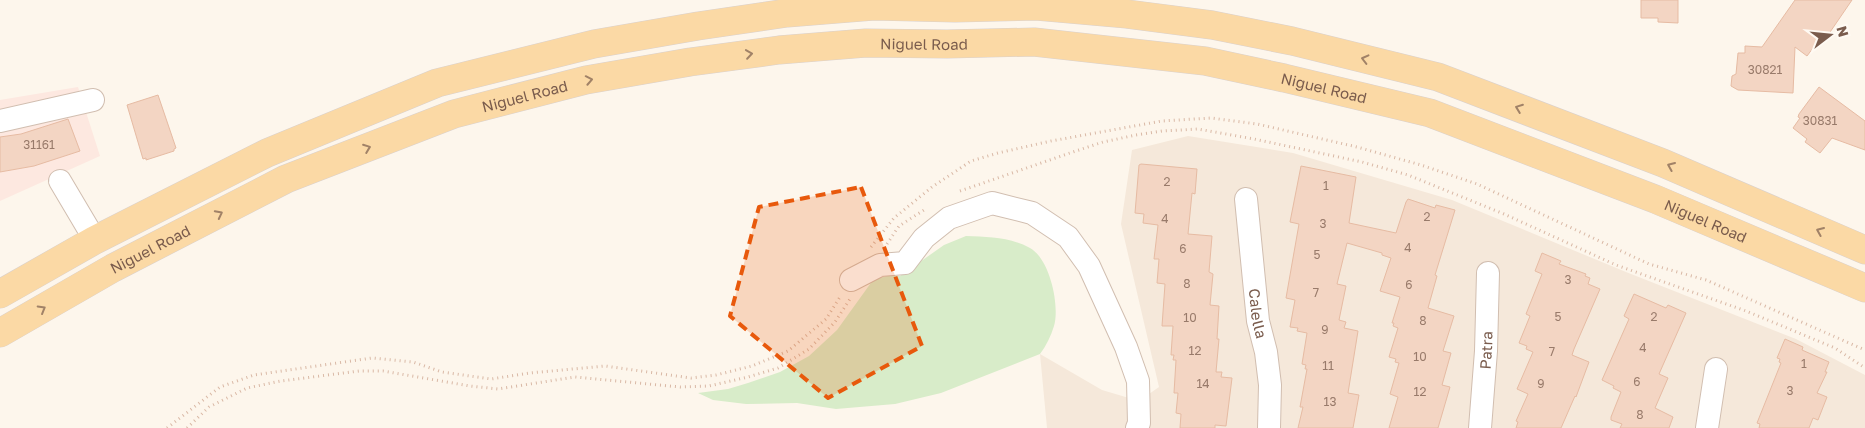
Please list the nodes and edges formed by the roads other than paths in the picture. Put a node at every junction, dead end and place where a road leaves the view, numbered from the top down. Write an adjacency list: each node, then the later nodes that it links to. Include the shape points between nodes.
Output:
1 (93, 100): 2 (street)
2 (0, 121)
3 (60, 181): 5 (street)
4 (1246, 199): 15 (street, Calella, via 1258,321 1270,385)
5 (95, 240): 6 (main road, one-way to 5, via 1663,163 1438,77 1212,25 1036,6 874,6 787,13 585,46 437,83 267,153); 7 (main road); 11 (main road)
6 (1865, 250)
7 (113, 268): 10 (main road, Niguel Road, one-way to 10, via 286,179 454,114 586,80 779,50 866,43 1034,42 1205,61 1430,113 1655,199); 12 (main road, Niguel Road, one-way to 7)
8 (1488, 273): 16 (street, Patra)
9 (860, 275): 14 (street, via 880,265 905,263 924,238 949,218 992,203 1032,213 1068,237 1089,266 1138,381 1139,423)
10 (1865, 288)
11 (0, 294)
12 (0, 334)
13 (1716, 369): 17 (street)
14 (1136, 428)
15 (1270, 428)
16 (1480, 428)
17 (1707, 428)

